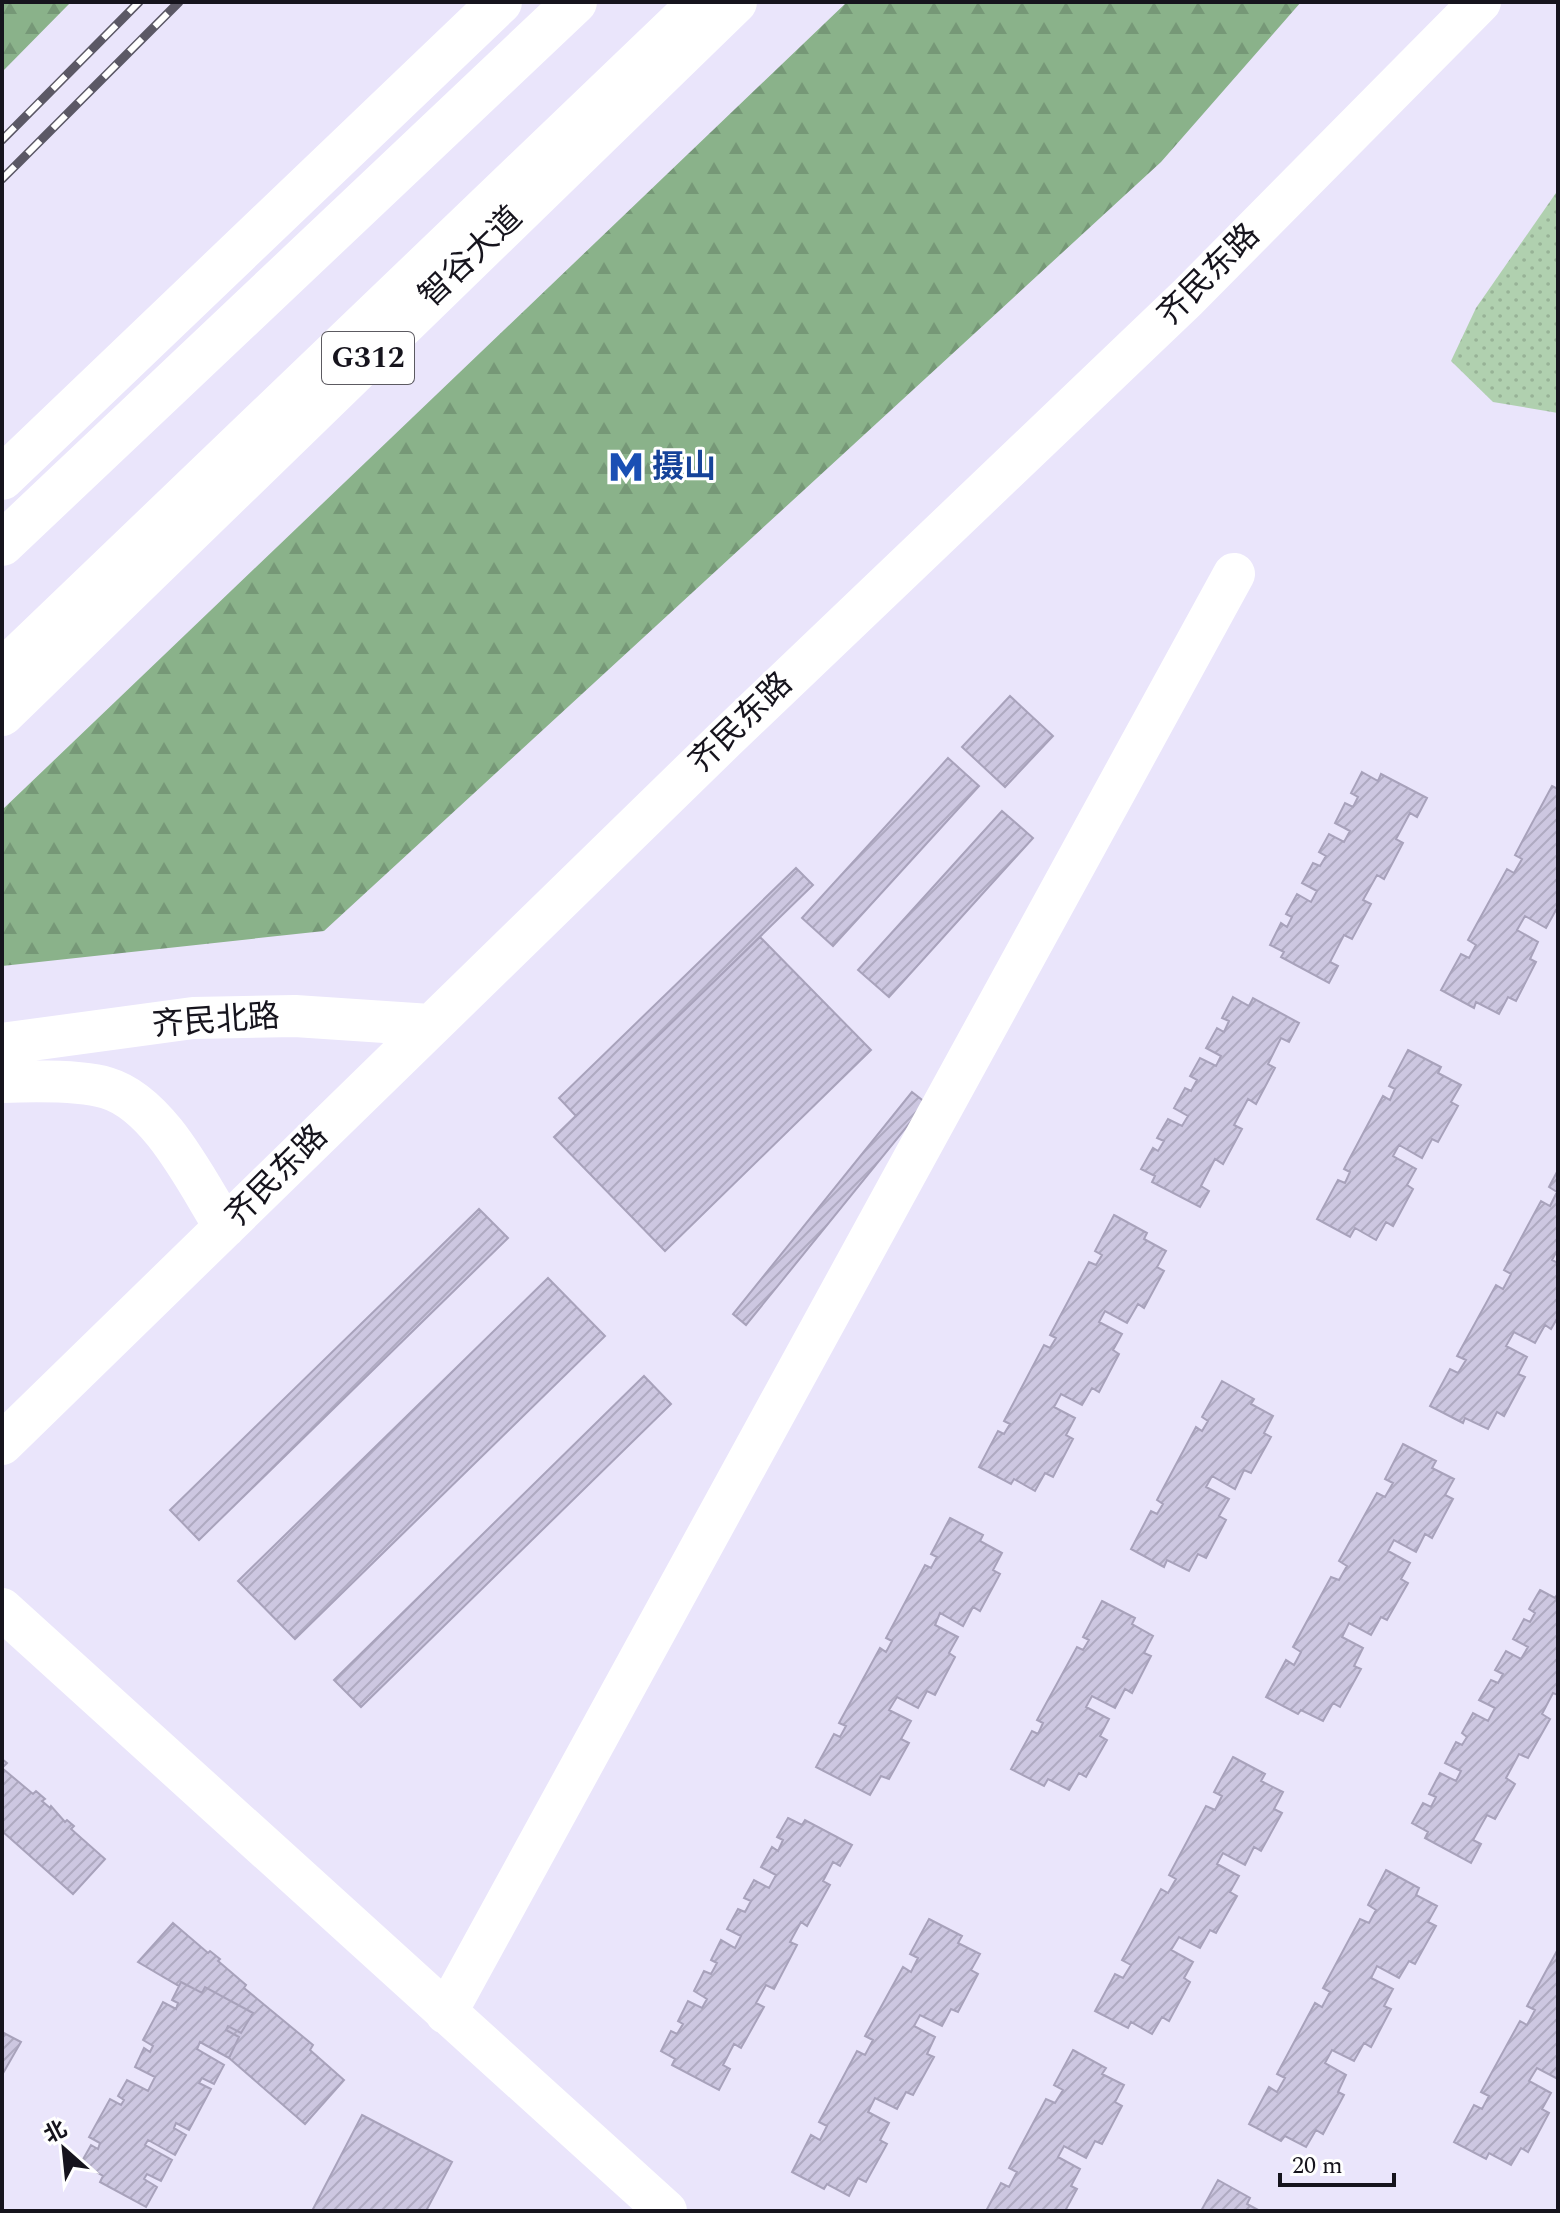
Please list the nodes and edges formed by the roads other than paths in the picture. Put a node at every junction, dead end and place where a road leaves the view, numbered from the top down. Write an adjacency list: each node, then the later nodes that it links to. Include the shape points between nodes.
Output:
1 (500, 2): 6 (main road)
2 (575, 2): 7 (main road)
3 (700, 2): 9 (main road, 智谷大道 / G312)
4 (735, 2): 10 (main road, 智谷大道 / G312)
5 (1480, 2): 11 (street, 齐民东路, via 1187,298)
6 (2, 478)
7 (2, 544)
8 (1234, 574): 17 (street)
9 (2, 672)
10 (2, 714)
11 (430, 1025): 12 (street, 齐民北路, via 295,1016 193,1018); 14 (street, 齐民东路)
12 (2, 1044)
13 (2, 1082): 14 (street, via 107,1088 137,1103 170,1139)
14 (225, 1227): 15 (street, 齐民东路)
15 (2, 1444)
16 (2, 1609): 17 (street)
17 (446, 2013): 18 (street)
18 (666, 2211)

